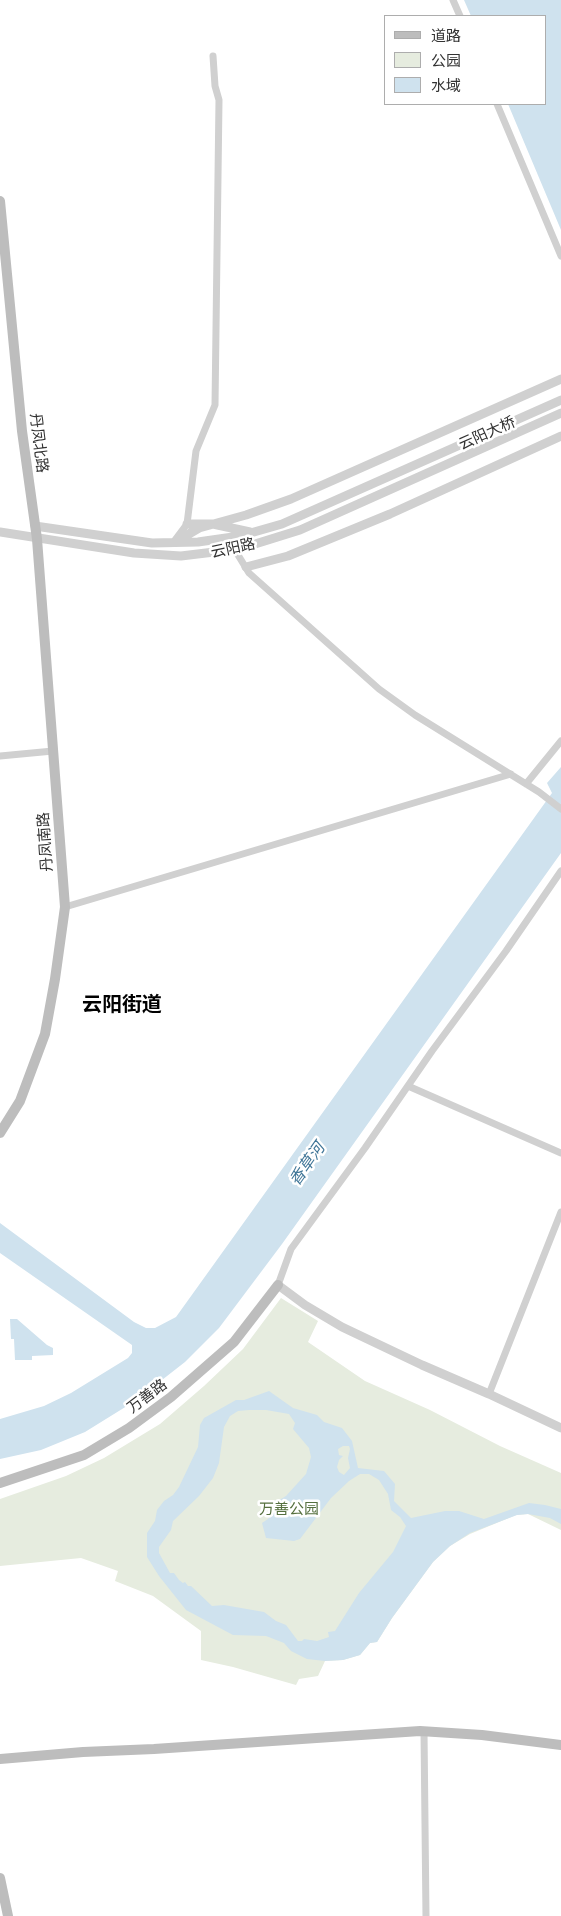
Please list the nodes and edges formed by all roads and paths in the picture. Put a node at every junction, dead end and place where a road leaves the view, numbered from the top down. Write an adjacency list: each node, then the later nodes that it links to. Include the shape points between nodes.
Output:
1 (453, 0): 2 (street)
2 (460, 15)
3 (213, 56): 14 (street, via 219,100 214,405 196,451)
4 (497, 105): 6 (street)
5 (0, 201): 7 (main road, 丹凤北路)
6 (561, 256)
7 (5, 303): 16 (main road, 丹凤北路)
8 (561, 379): 15 (street, via 291,499)
9 (561, 400): 12 (street, 云阳大桥)
10 (561, 413): 13 (street, 云阳大桥)
11 (561, 436): 22 (street, via 390,514 288,556)
12 (414, 466): 18 (street, 云阳路, via 282,524)
13 (417, 478): 21 (street, 云阳路, via 300,530)
14 (187, 524): 15 (street); 20 (street)
15 (213, 524): 18 (street); 20 (street)
16 (35, 526): 19 (main road, 丹凤北路); 20 (street, 云阳路, via 152,543)
17 (0, 532): 19 (street, 云阳路)
18 (253, 532): 20 (street, 云阳路)
19 (37, 539): 21 (street, 云阳路, via 134,553 182,556); 24 (main road, 丹凤南路)
20 (173, 543)
21 (234, 550): 22 (street)
22 (246, 566): 26 (street, via 379,689)
23 (561, 741): 27 (street)
24 (53, 751): 25 (street); 30 (main road, 丹凤南路)
25 (0, 756)
26 (511, 774): 27 (street); 30 (street)
27 (526, 784): 28 (street)
28 (561, 809)
29 (561, 870): 31 (street)
30 (64, 907): 32 (main road, 丹凤南路, via 45,1034 20,1101)
31 (408, 1086): 33 (street); 35 (street, via 291,1248)
32 (0, 1133)
33 (561, 1153)
34 (561, 1212): 36 (street)
35 (278, 1285): 36 (street, via 342,1327); 38 (main road, 万善路, via 234,1342 171,1397 129,1428 84,1455)
36 (490, 1394): 37 (street)
37 (561, 1428)
38 (0, 1484)
39 (424, 1731): 40 (main road); 41 (main road); 44 (street)
40 (561, 1745)
41 (0, 1759)
42 (0, 1878): 43 (main road)
43 (8, 1916)
44 (426, 1916)

